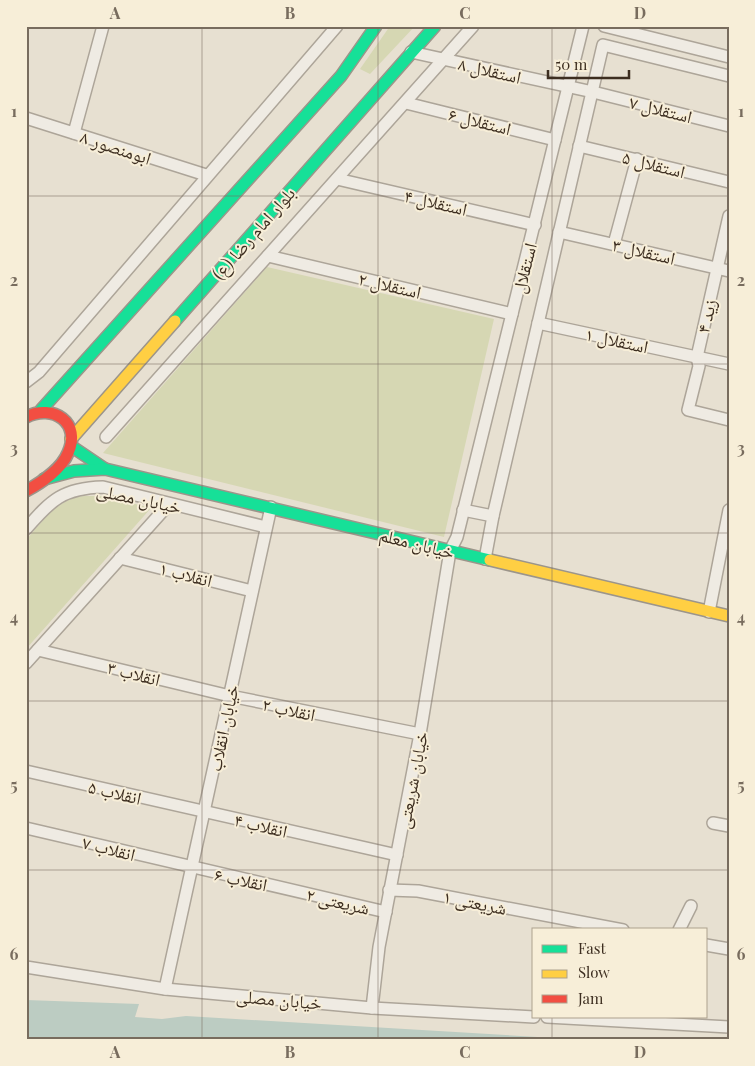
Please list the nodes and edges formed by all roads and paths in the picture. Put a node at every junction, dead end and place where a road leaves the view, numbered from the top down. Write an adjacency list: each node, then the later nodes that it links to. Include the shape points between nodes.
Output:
1 (103, 26): 17 (street)
2 (337, 26): 21 (street)
3 (376, 26): 36 (main road, via 341,76)
4 (435, 26): 8 (main road, بلوار امام رضا (ع))
5 (474, 26): 10 (street)
6 (583, 26): 12 (street, استقلال)
7 (604, 26): 9 (street)
8 (412, 52): 10 (street, استقلال ۸); 40 (main road, بلوار امام رضا (ع))
9 (729, 57)
10 (444, 60): 12 (street, استقلال ۸); 14 (street)
11 (729, 76): 13 (street, استقلال, via 603,45)
12 (569, 87): 13 (street, استقلال ۸); 18 (street, استقلال)
13 (593, 92): 16 (street, استقلال ۷); 19 (street, استقلال)
14 (406, 103): 18 (street, استقلال ۶); 22 (street)
15 (26, 118): 17 (street, ابومنصور ۸)
16 (729, 126)
17 (74, 133): 21 (street, ابومنصور ۸)
18 (555, 140): 25 (street, استقلال)
19 (580, 146): 20 (street, استقلال ۵); 26 (street, استقلال)
20 (637, 159): 23 (street, استقلال ۵); 27 (street)
21 (206, 175): 35 (street, via 39,372)
22 (337, 179): 25 (street, استقلال ۴); 28 (street)
23 (729, 182)
24 (729, 216): 29 (street, زید ۴)
25 (534, 225): 31 (street, استقلال)
26 (559, 232): 27 (street, استقلال ۳); 32 (street, استقلال)
27 (614, 244): 29 (street, استقلال ۳)
28 (268, 256): 31 (street, استقلال ۲); 39 (street)
29 (717, 268): 30 (street, استقلال ۳); 33 (street, زید ۴)
30 (729, 271)
31 (512, 314): 46 (street, استقلال)
32 (538, 323): 33 (street, استقلال ۱); 48 (street, استقلال)
33 (697, 357): 34 (street, استقلال ۱); 38 (street, زید ۴, via 699,366 688,410)
34 (729, 364)
35 (26, 382)
36 (41, 410): 37 (main road); 40 (main road, via 49,409 63,419 71,432)
37 (26, 417)
38 (729, 420)
39 (106, 437)
40 (71, 442): 41 (main road); 42 (main road, بلوار امام رضا (ع), via 61,463)
41 (105, 469): 42 (main road, via 74,471); 45 (main road, خیابان معلم)
42 (43, 480): 43 (main road)
43 (26, 491)
44 (169, 504): 49 (street, خیابان مصلی); 50 (street, خیابان مصلی, via 103,487 81,487 49,503); 52 (street)
45 (271, 507): 49 (street, خیابان انقلاب); 51 (main road, خیابان معلم)
46 (463, 510): 48 (street); 51 (street, استقلال)
47 (728, 514): 55 (street)
48 (493, 516): 53 (street, استقلال)
49 (266, 528): 54 (street, خیابان انقلاب)
50 (26, 529)
51 (450, 551): 53 (main road, خیابان معلم); 60 (street, خیابان شریعتی)
52 (120, 558): 54 (street, انقلاب ۱); 57 (street)
53 (485, 559): 55 (main road, خیابان معلم)
54 (252, 591): 59 (street, خیابان انقلاب)
55 (709, 612): 56 (main road, خیابان معلم)
56 (729, 616)
57 (38, 650): 58 (street); 59 (street, انقلاب ۳)
58 (26, 663)
59 (230, 696): 60 (street, انقلاب ۲); 62 (street, خیابان انقلاب)
60 (420, 734): 66 (street, خیابان شریعتی)
61 (26, 771): 62 (street, انقلاب ۵)
62 (205, 812): 66 (street, انقلاب ۴); 67 (street, خیابان انقلاب)
63 (713, 823): 64 (street)
64 (729, 826)
65 (26, 828): 67 (street, انقلاب ۷)
66 (397, 856): 69 (street, خیابان شریعتی)
67 (193, 868): 68 (street, انقلاب ۶); 77 (street, خیابان انقلاب)
68 (290, 889): 71 (street, شریعتی ۲)
69 (389, 890): 71 (street, خیابان شریعتی); 72 (street, شریعتی ۱, via 418,891)
70 (691, 906): 73 (street)
71 (386, 912): 78 (street, خیابان شریعتی)
72 (612, 928)
73 (679, 928)
74 (708, 945): 75 (street)
75 (729, 949)
76 (26, 967): 77 (street, خیابان مصلی)
77 (164, 989): 78 (street, خیابان مصلی)
78 (372, 1008): 79 (street, خیابان مصلی)
79 (532, 1016)
80 (566, 1018): 81 (street)
81 (729, 1027)

